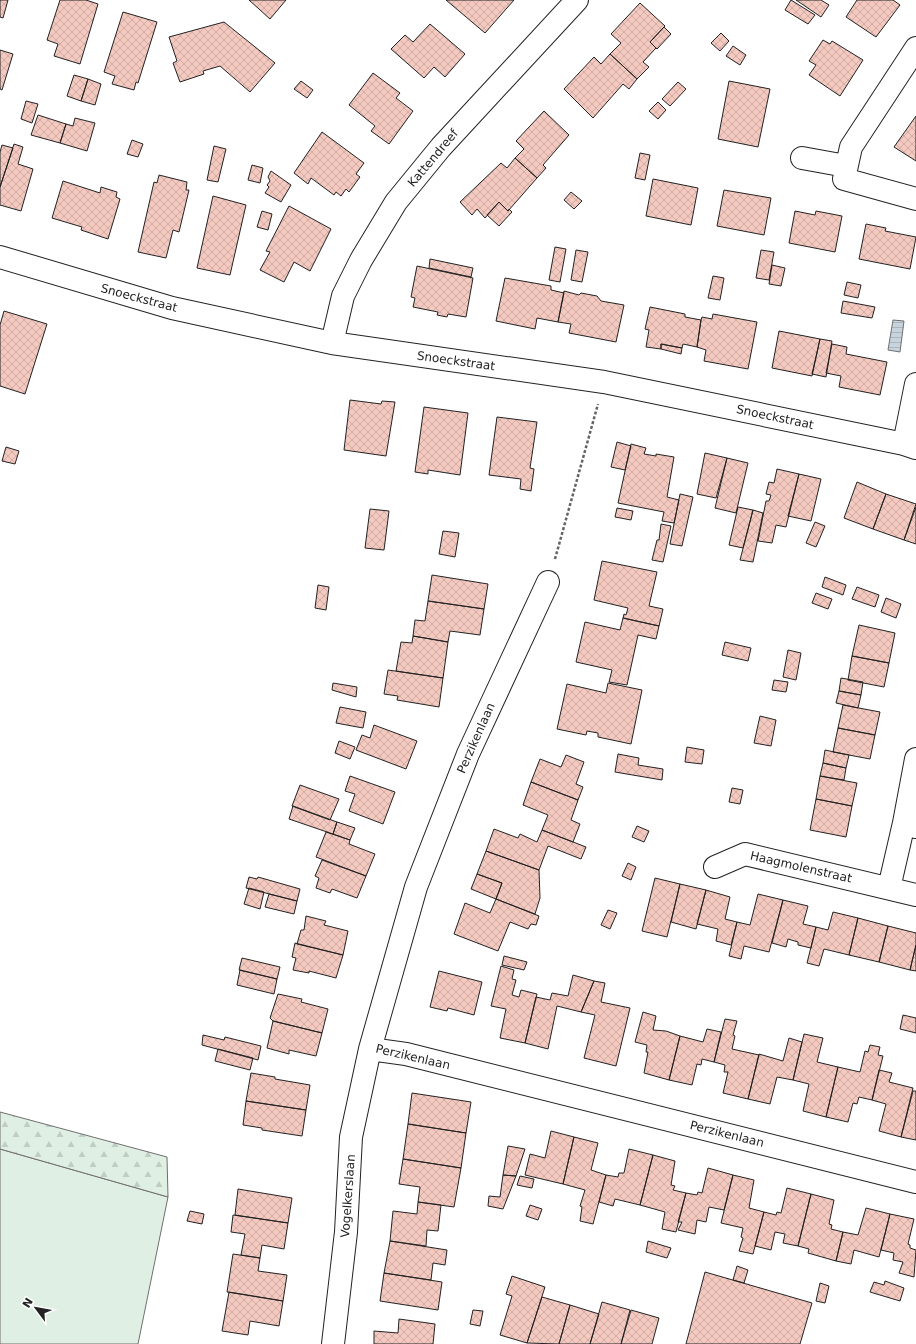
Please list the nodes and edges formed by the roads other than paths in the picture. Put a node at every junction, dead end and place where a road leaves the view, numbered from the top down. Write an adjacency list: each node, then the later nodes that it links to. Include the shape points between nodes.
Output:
1 (577, 0): 7 (street, Kattendreef, via 441,147 396,202 361,260 343,296)
2 (916, 48): 4 (street, via 851,147)
3 (802, 158): 4 (street)
4 (846, 166): 5 (street, via 844,179)
5 (916, 199)
6 (0, 258): 7 (street, Snoeckstraat, via 172,308)
7 (332, 343): 9 (street, Snoeckstraat, via 604,382)
8 (916, 384): 9 (street)
9 (910, 446)
10 (548, 582): 16 (street, Perzikenlaan, via 468,754 416,887)
11 (916, 759): 12 (street)
12 (910, 825): 14 (street)
13 (715, 867): 14 (street, Haagmolenstraat, via 745,854)
14 (889, 888): 15 (street, Haagmolenstraat)
15 (916, 895)
16 (370, 1049): 17 (street, Perzikenlaan, via 406,1054); 18 (street, Vogelkerslaan, via 351,1137 346,1232)
17 (916, 1182)
18 (333, 1344)

